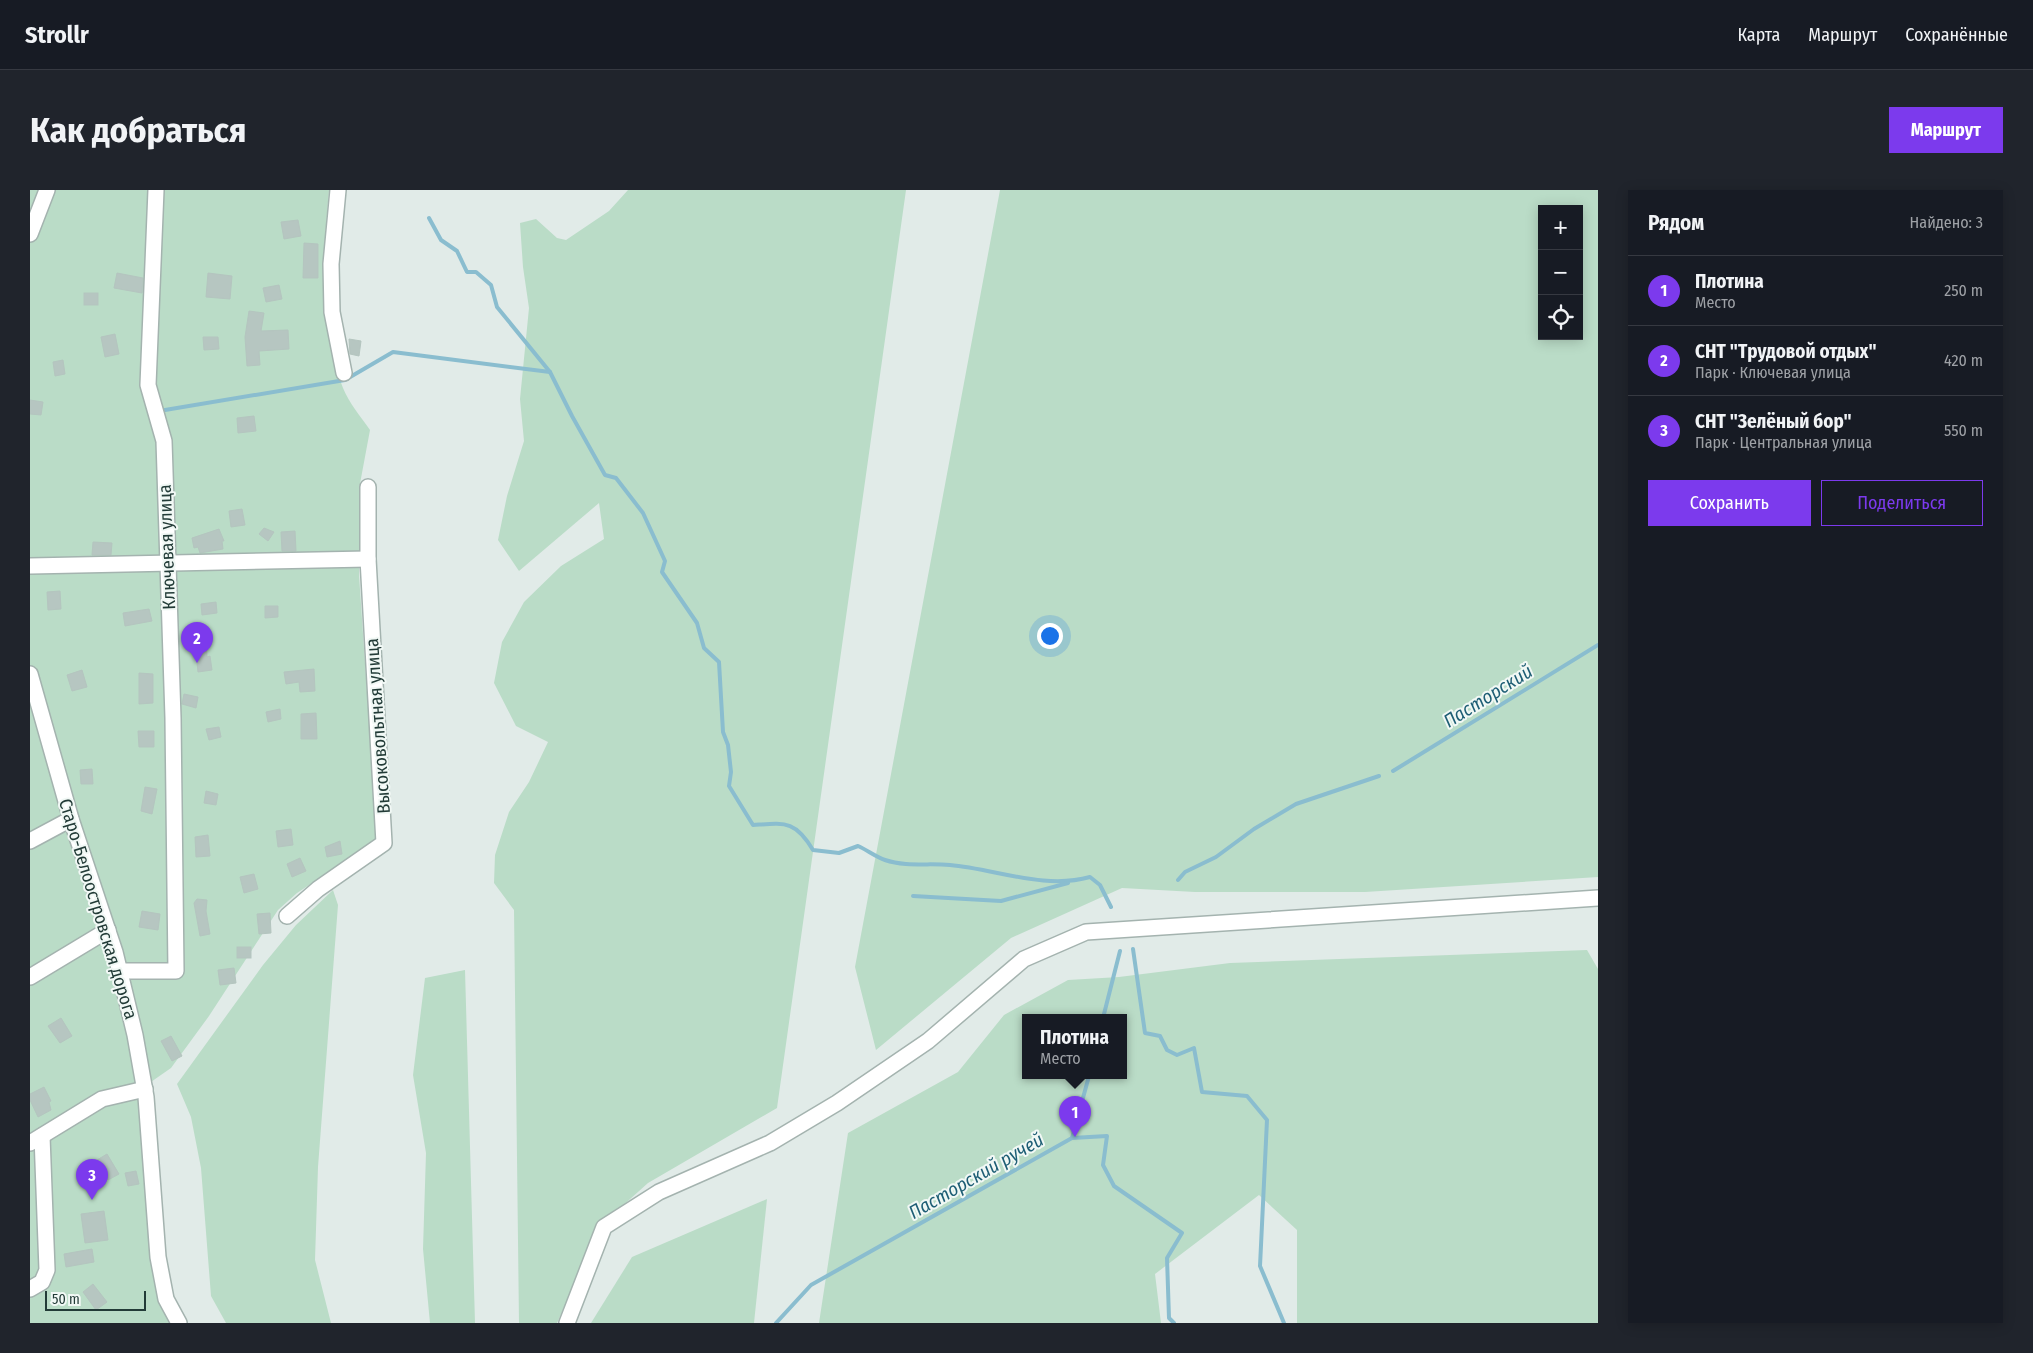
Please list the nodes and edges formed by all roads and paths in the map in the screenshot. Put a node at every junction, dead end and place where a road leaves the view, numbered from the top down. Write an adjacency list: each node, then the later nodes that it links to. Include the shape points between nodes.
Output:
1 (47, 190): 4 (street)
2 (156, 190): 8 (street, Ключевая улица, via 148,386 164,441)
3 (338, 190): 5 (street, via 331,264 332,312)
4 (30, 234)
5 (344, 373)
6 (368, 487): 7 (street, Высоковольтная улица)
7 (368, 559): 8 (street); 15 (street, Высоковольтная улица, via 384,843 318,888)
8 (168, 564): 9 (street); 17 (street, Ключевая улица, via 176,971)
9 (30, 566)
10 (30, 674): 11 (street, Старо-Белоостровская дорога)
11 (34, 706): 12 (street, Старо-Белоостровская дорога)
12 (71, 819): 13 (street); 16 (street, Старо-Белоостровская дорога)
13 (30, 842)
14 (1598, 898): 23 (street, via 1086,932 1024,958 928,1041 838,1103 770,1143 659,1192 604,1227)
15 (287, 916)
16 (108, 930): 17 (street, Старо-Белоостровская дорога); 18 (street)
17 (119, 971): 19 (street, Старо-Белоостровская дорога)
18 (30, 977)
19 (145, 1089): 20 (street, via 102,1100); 22 (street, Старо-Белоостровская дорога, via 158,1257 166,1299)
20 (36, 1140): 21 (street, via 47,1270 42,1282)
21 (30, 1289)
22 (179, 1323)
23 (567, 1323)

